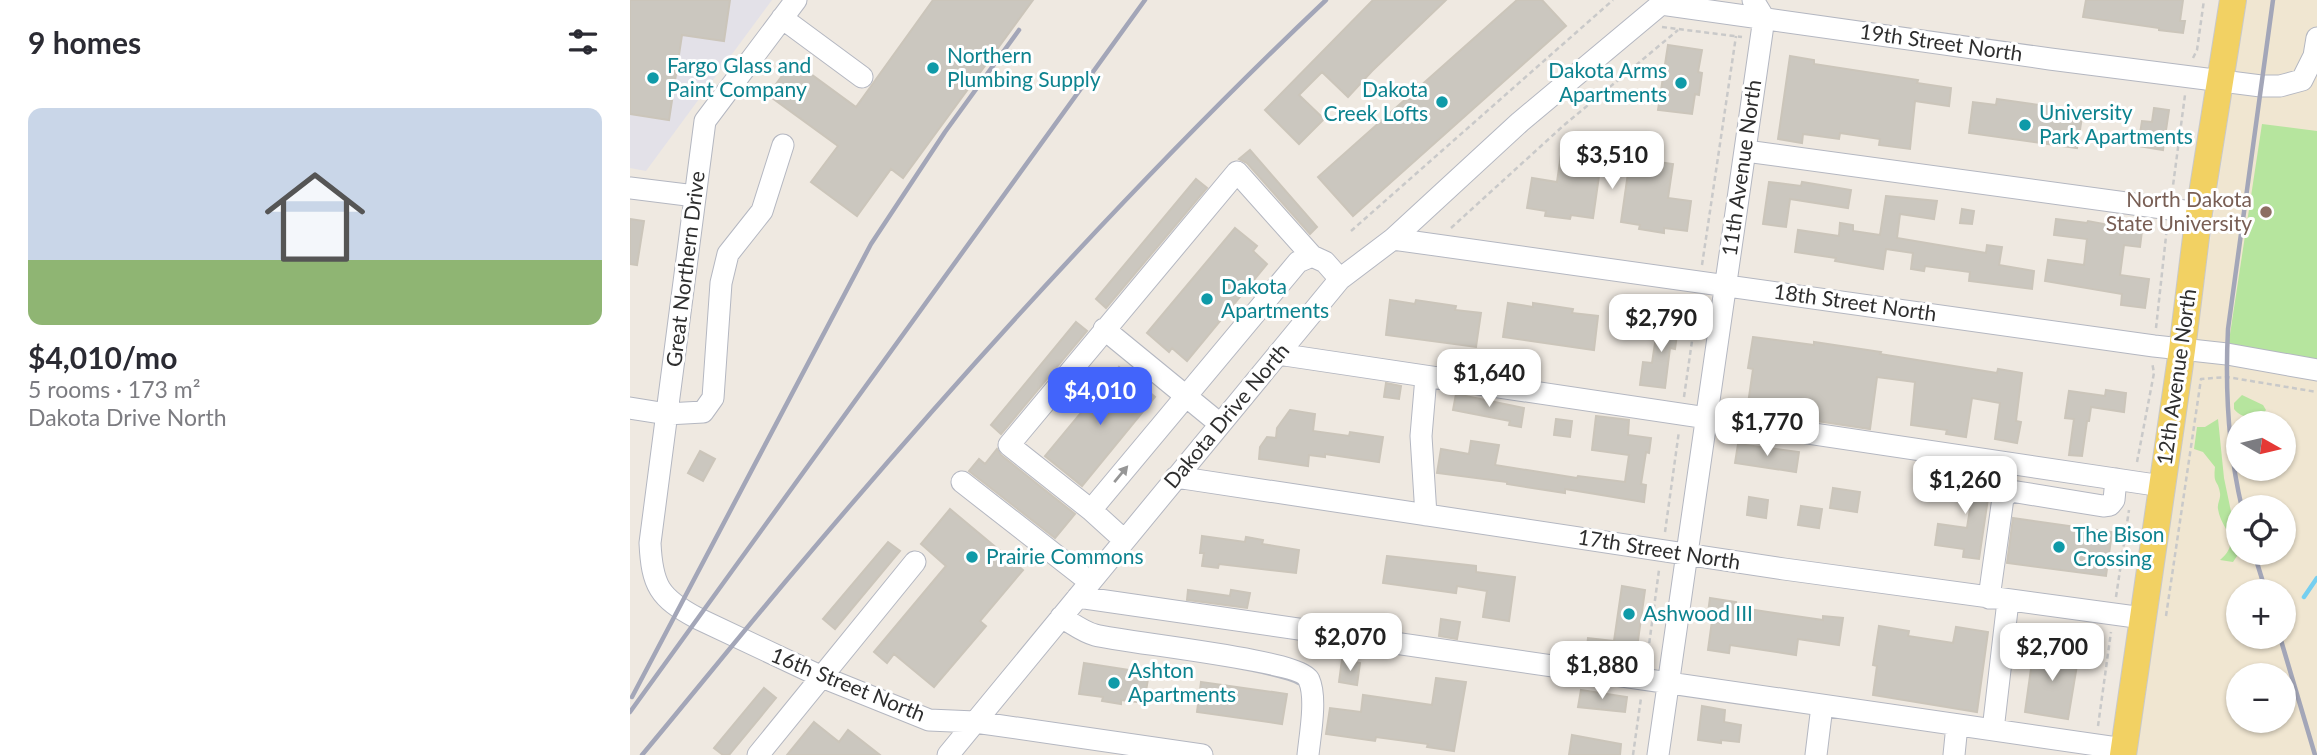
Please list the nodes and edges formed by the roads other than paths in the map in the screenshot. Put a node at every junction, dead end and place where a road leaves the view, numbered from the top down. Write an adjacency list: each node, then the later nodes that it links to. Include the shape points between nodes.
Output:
1 (796, 0): 5 (street, Great Northern Drive)
2 (2233, 0): 8 (main road, 12th Avenue North)
3 (1664, 2): 4 (street, 19th Street North); 14 (street, Dakota Drive North, via 1520,122)
4 (1758, 9): 8 (street, 19th Street North); 10 (street, 11th Avenue North, via 1761,40)
5 (782, 18): 7 (street); 12 (street, Great Northern Drive, via 705,121)
6 (2317, 38): 8 (street, 19th Street North, via 2314,57 2302,80 2280,86)
7 (862, 77)
8 (2221, 81): 13 (main road, 12th Avenue North)
9 (783, 145): 25 (street, via 762,211 728,254 721,283 713,398 702,412)
10 (1746, 151): 13 (street); 17 (street, 11th Avenue North)
11 (630, 188): 12 (street)
12 (695, 197): 25 (street, Great Northern Drive)
13 (2199, 213): 19 (main road, 12th Avenue North)
14 (1393, 239): 16 (street, Dakota Drive North); 17 (street, 18th Street North)
15 (1312, 256): 16 (street, via 1325,262); 18 (street, via 1237,172); 23 (street, via 1298,262)
16 (1340, 279): 20 (street, Dakota Drive North)
17 (1725, 284): 19 (street, 18th Street North); 26 (street, 11th Avenue North)
18 (1104, 329): 23 (street); 32 (street, via 1009,445)
19 (2182, 349): 21 (street, 18th Street North); 31 (main road, 12th Avenue North)
20 (1278, 354): 22 (street); 27 (street, Dakota Drive North)
21 (2317, 370)
22 (1426, 377): 26 (street); 33 (street, via 1421,436)
23 (1186, 396): 27 (street); 32 (street, one-way to 23)
24 (630, 408): 25 (street)
25 (667, 414): 37 (street, Great Northern Drive)
26 (1706, 419): 29 (street); 35 (street, 11th Avenue North)
27 (1220, 424): 28 (street, Dakota Drive North)
28 (1176, 477): 33 (street, 17th Street North); 34 (street, Dakota Drive North)
29 (2125, 480): 31 (street); 39 (street, via 2110,505 2103,506 2011,491 2006,494)
30 (962, 482): 38 (street)
31 (2162, 486): 41 (main road, 12th Avenue North)
32 (1091, 510): 34 (street)
33 (1426, 515): 35 (street, 17th Street North)
34 (1124, 540): 38 (street, Dakota Drive North)
35 (1687, 553): 39 (street, 17th Street North); 43 (street, 11th Avenue North)
36 (915, 562): 42 (street)
37 (651, 567): 42 (street, 16th Street North, via 656,584 677,608)
38 (1084, 589): 40 (street, Dakota Drive North); 43 (street)
39 (1999, 600): 41 (street, 17th Street North); 47 (street)
40 (1061, 617): 45 (street, Dakota Drive North); 52 (street, via 1091,634 1242,658 1305,674 1312,697)
41 (2154, 619): 48 (main road, 12th Avenue North)
42 (822, 677): 45 (street, 16th Street North, via 929,720); 50 (street)
43 (1668, 684): 44 (street); 53 (street, 11th Avenue North)
44 (1822, 706): 46 (street); 54 (street)
45 (975, 722): 49 (street, 16th Street North); 51 (street, Dakota Drive North)
46 (1957, 725): 47 (street); 55 (street)
47 (1993, 730): 48 (street)
48 (2123, 752)
49 (1189, 754)
50 (758, 755)
51 (948, 755)
52 (1308, 755)
53 (1658, 755)
54 (1816, 755)
55 (1954, 755)

